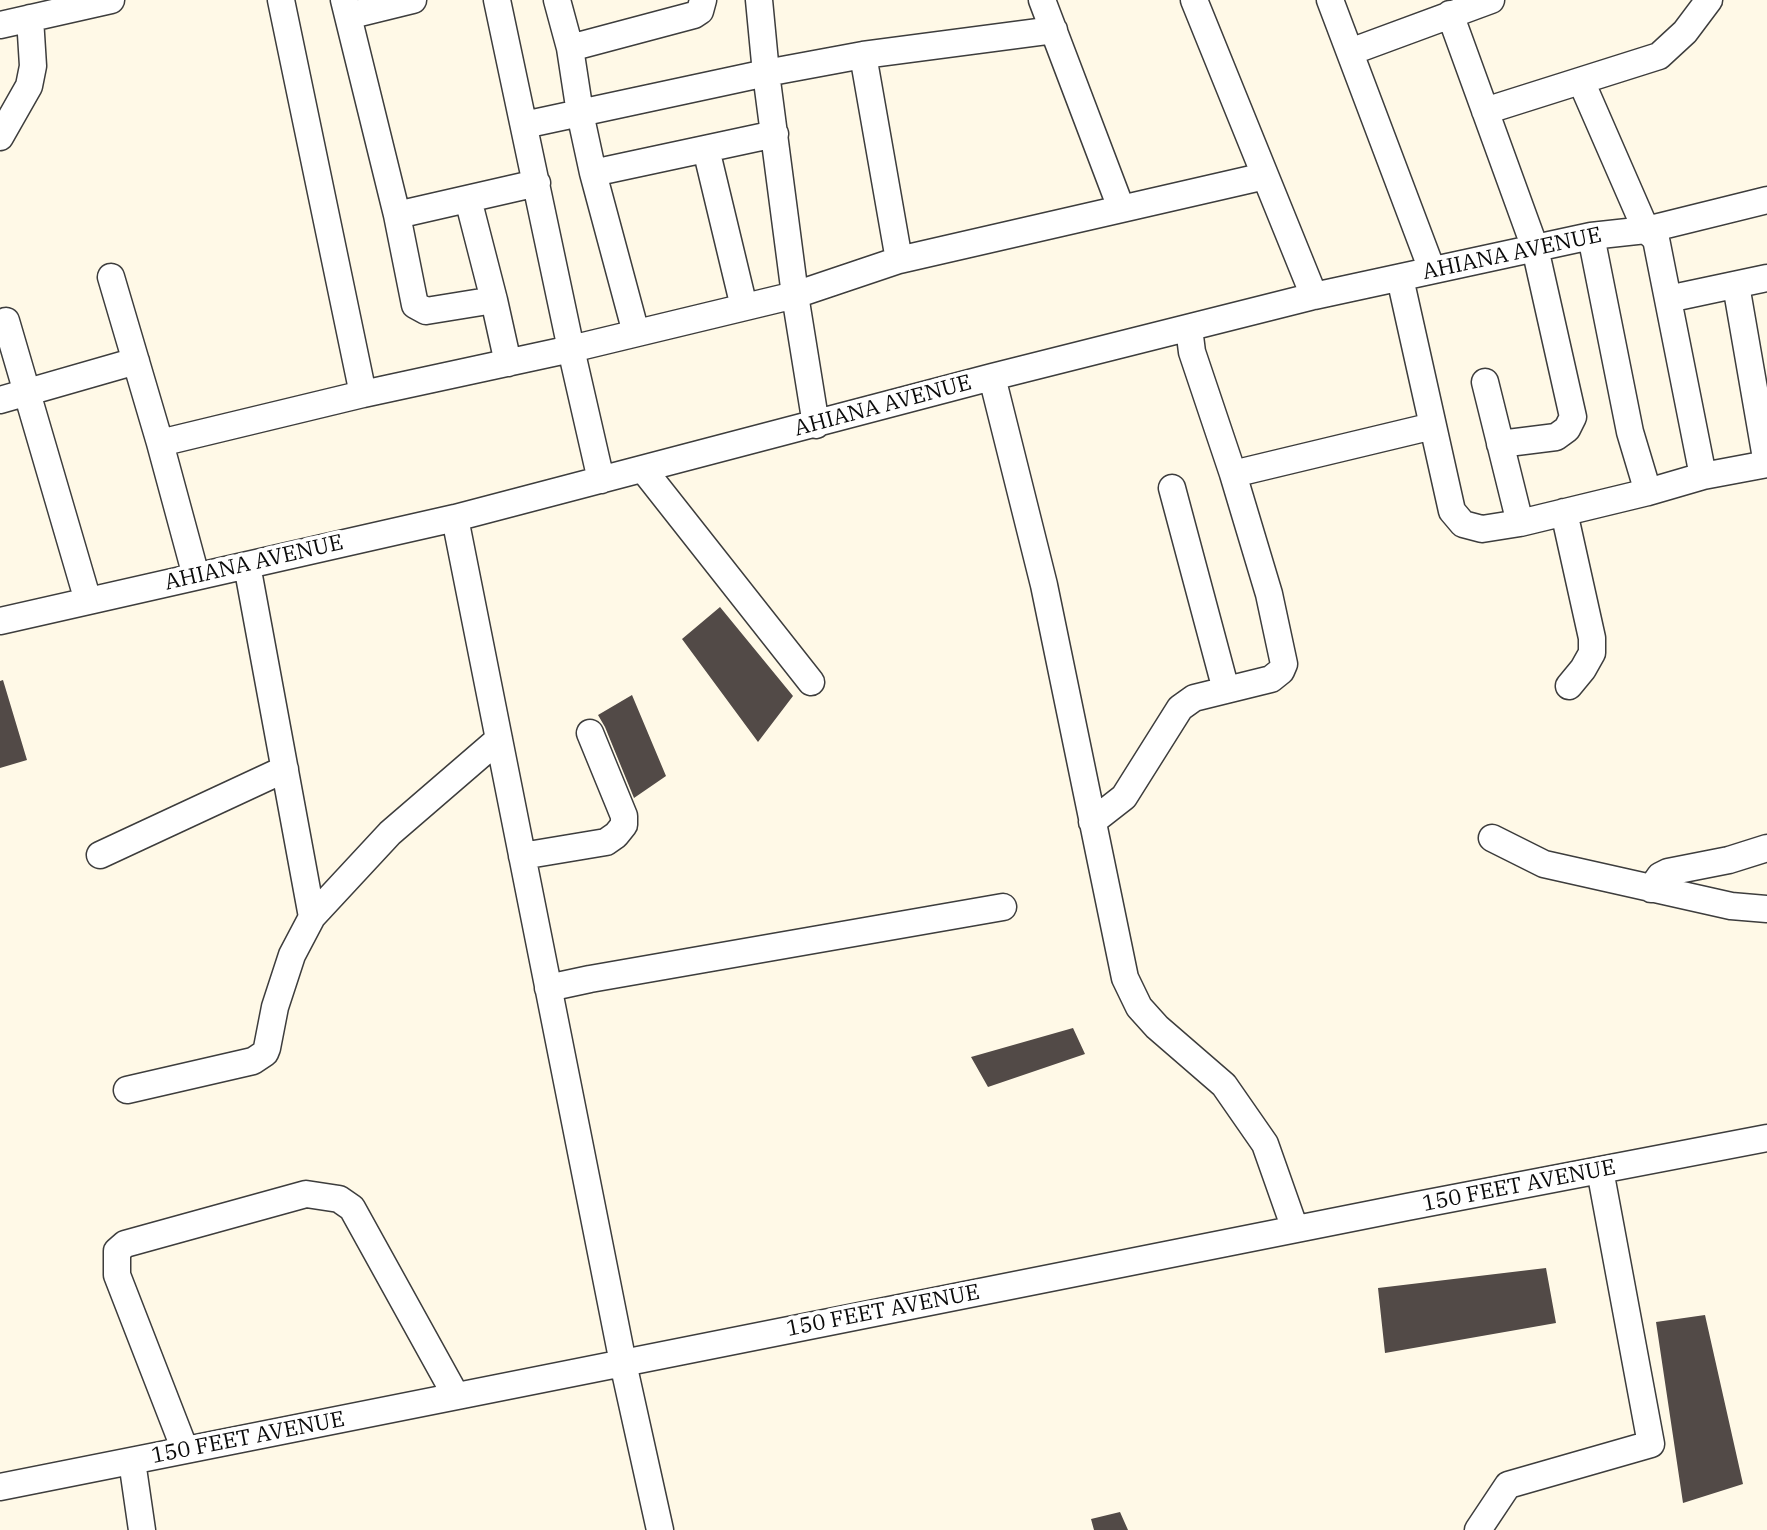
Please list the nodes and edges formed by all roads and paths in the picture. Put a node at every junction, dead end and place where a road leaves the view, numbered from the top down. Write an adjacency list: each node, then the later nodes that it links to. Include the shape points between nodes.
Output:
1 (111, 0): 14 (street)
2 (281, 0): 59 (street)
3 (413, 0): 13 (street)
4 (497, 0): 25 (street)
5 (557, 0): 18 (street)
6 (703, 0): 18 (street, via 694,15)
7 (759, 0): 21 (street)
8 (1042, 0): 17 (street)
9 (1330, 0): 19 (street)
10 (1491, 0): 15 (street)
11 (1709, 0): 22 (street, via 1659,56)
12 (1200, 2): 30 (street)
13 (346, 8): 35 (street)
14 (37, 11): 16 (street); 27 (street, via 29,86)
15 (1450, 14): 19 (street); 23 (street)
16 (0, 25)
17 (1054, 30): 20 (street); 34 (street)
18 (570, 48): 24 (street)
19 (1350, 52): 40 (street)
20 (863, 55): 21 (street); 39 (street)
21 (766, 73): 24 (street); 26 (street)
22 (1581, 81): 23 (street); 36 (street)
23 (1485, 111): 38 (street)
24 (580, 113): 25 (street); 29 (street)
25 (524, 125): 31 (street)
26 (775, 134): 28 (street); 45 (street)
27 (0, 137)
28 (706, 149): 29 (street); 49 (street)
29 (593, 173): 52 (street)
30 (1265, 176): 34 (street); 46 (street)
31 (537, 183): 32 (street); 53 (street)
32 (468, 199): 35 (street); 48 (street)
33 (1767, 200): 36 (street, AHIANA AVENUE)
34 (1121, 208): 39 (street)
35 (397, 215): 48 (street, via 418,308)
36 (1646, 230): 37 (street, AHIANA AVENUE); 47 (street, via 1656,239)
37 (1591, 236): 38 (street, AHIANA AVENUE); 71 (street, via 1630,432)
38 (1535, 248): 40 (street, AHIANA AVENUE); 64 (street, via 1573,417 1556,437)
39 (899, 260): 45 (street)
40 (1432, 270): 42 (street, AHIANA AVENUE)
41 (111, 277): 54 (street)
42 (1400, 278): 46 (street, AHIANA AVENUE); 62 (street)
43 (1767, 278): 44 (street)
44 (1736, 285): 47 (street); 65 (street)
45 (795, 295): 49 (street); 61 (street)
46 (1314, 296): 51 (street, AHIANA AVENUE)
47 (1668, 299): 68 (street)
48 (494, 300): 55 (street)
49 (744, 307): 52 (street)
50 (6, 321): 58 (street)
51 (1189, 328): 56 (street, AHIANA AVENUE); 67 (street, via 1192,352)
52 (636, 333): 53 (street)
53 (571, 349): 55 (street); 69 (street)
54 (136, 361): 58 (street); 63 (street)
55 (508, 363): 59 (street)
56 (992, 377): 61 (street, AHIANA AVENUE); 85 (street, via 1044,585)
57 (1485, 382): 64 (street)
58 (27, 392): 60 (street); 77 (street)
59 (363, 394): 63 (street)
60 (0, 400)
61 (816, 425): 66 (street, AHIANA AVENUE)
62 (1433, 426): 67 (street); 74 (street, via 1452,511 1463,524 1482,529)
63 (160, 443): 76 (street)
64 (1500, 444): 74 (street)
65 (1767, 464): 68 (street)
66 (643, 469): 69 (street, AHIANA AVENUE); 79 (street)
67 (1233, 474): 81 (street, via 1284,664 1271,679)
68 (1703, 476): 71 (street)
69 (601, 480): 73 (street, AHIANA AVENUE)
70 (1172, 488): 81 (street)
71 (1648, 492): 72 (street)
72 (1564, 512): 74 (street); 80 (street, via 1592,638 1592,653)
73 (455, 518): 75 (street, AHIANA AVENUE); 83 (street)
74 (1520, 523)
75 (247, 565): 76 (street, AHIANA AVENUE); 84 (street)
76 (196, 576): 77 (street, AHIANA AVENUE)
77 (88, 601): 78 (street, AHIANA AVENUE)
78 (0, 621)
79 (811, 682)
80 (1569, 686)
81 (1226, 690): 85 (street, via 1194,698 1180,708 1124,797)
82 (590, 733): 89 (street, via 624,825 606,842)
83 (499, 739): 89 (street); 93 (street, via 390,833)
84 (285, 769): 88 (street); 93 (street)
85 (1092, 822): 98 (street, via 1125,978 1139,1007 1224,1085 1265,1144)
86 (1492, 838): 90 (street, via 1544,864)
87 (1767, 848): 90 (street, via 1668,872)
88 (100, 855)
89 (522, 856): 94 (street)
90 (1651, 889): 92 (street)
91 (1003, 907): 94 (street)
92 (1767, 909)
93 (312, 917): 95 (street, via 292,955 265,1053 253,1061)
94 (548, 988): 99 (street)
95 (127, 1090)
96 (1767, 1138): 97 (street, 150 FEET AVENUE)
97 (1600, 1170): 98 (street, 150 FEET AVENUE); 106 (street, via 1651,1444 1508,1485)
98 (1295, 1229): 99 (street, 150 FEET AVENUE)
99 (623, 1363): 100 (street, 150 FEET AVENUE); 105 (street)
100 (456, 1396): 101 (street, 150 FEET AVENUE); 101 (street, via 352,1208 339,1199 306,1194 125,1244 117,1251 117,1275)
101 (185, 1450): 102 (street, 150 FEET AVENUE)
102 (132, 1461): 103 (street, 150 FEET AVENUE); 104 (street)
103 (0, 1487)
104 (142, 1530)
105 (660, 1530)
106 (1478, 1530)

